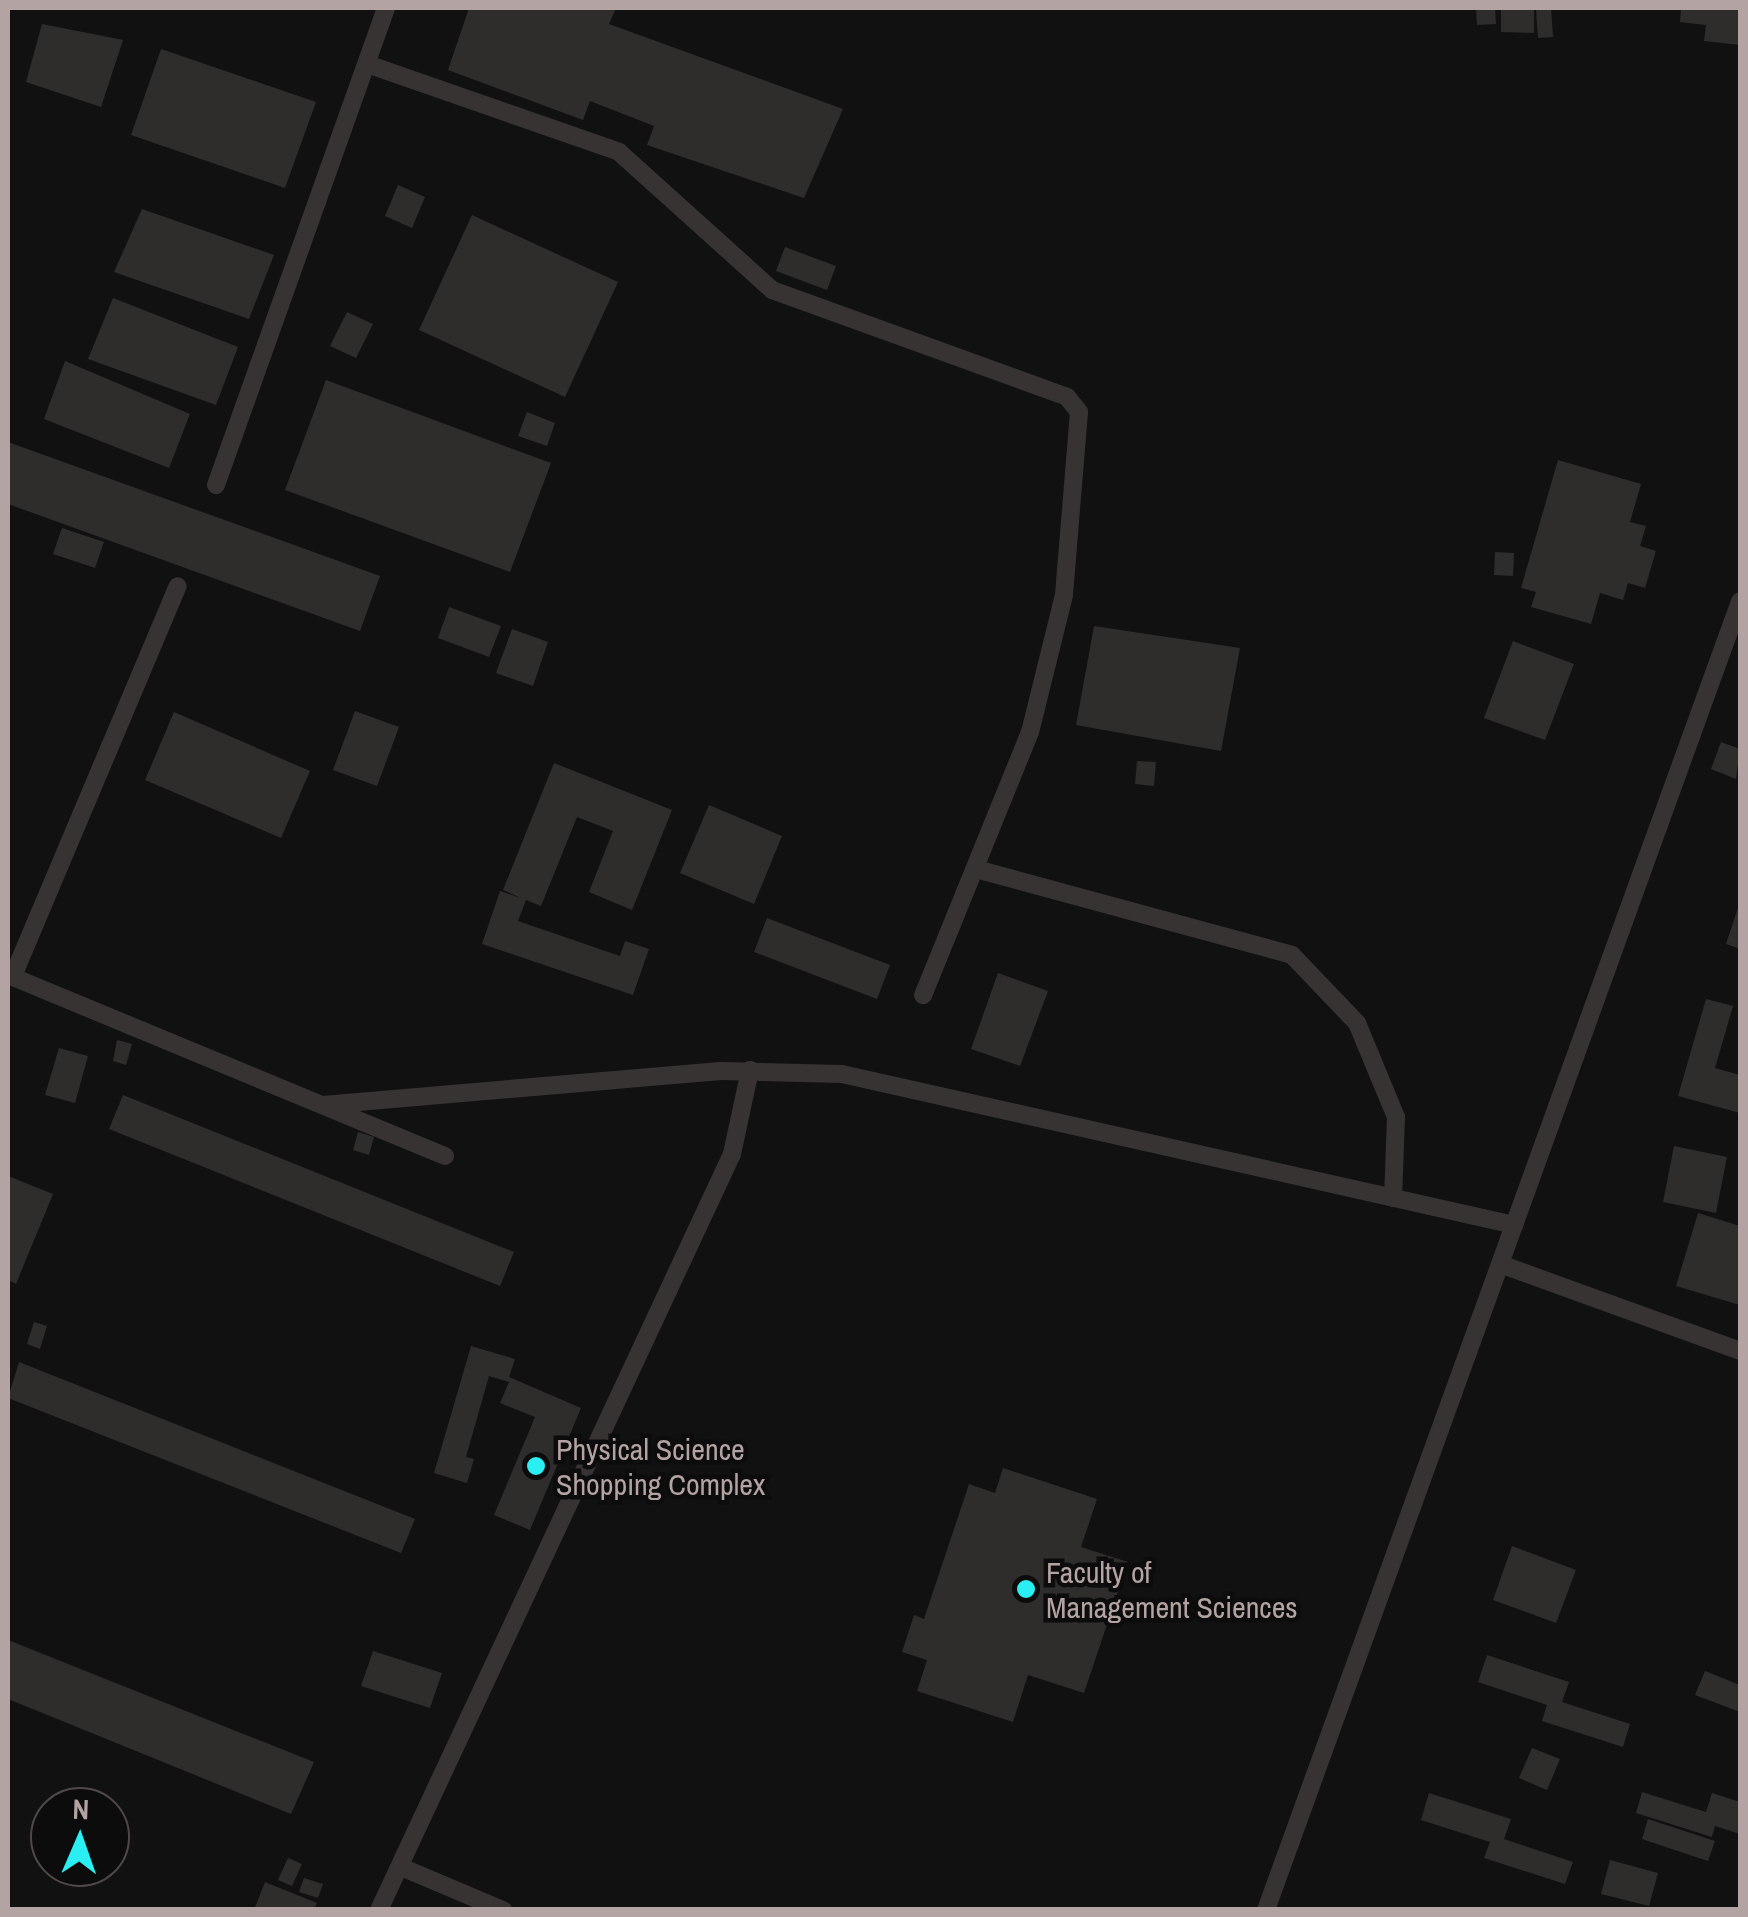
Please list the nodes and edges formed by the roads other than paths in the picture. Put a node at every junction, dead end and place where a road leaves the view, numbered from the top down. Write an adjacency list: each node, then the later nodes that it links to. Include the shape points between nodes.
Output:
1 (386, 8): 2 (street)
2 (367, 64): 3 (street); 6 (street, via 618,152 772,290 1067,397 1079,412 1064,596 1030,732)
3 (216, 485)
4 (178, 586): 7 (street)
5 (1740, 601): 13 (street)
6 (976, 869): 8 (street); 12 (street, via 1292,954 1364,1039 1396,1118)
7 (10, 976): 10 (street)
8 (923, 994)
9 (750, 1070): 10 (street); 12 (street, via 842,1074); 16 (street, via 732,1154)
10 (323, 1105): 11 (street)
11 (445, 1156)
12 (1393, 1198): 13 (street)
13 (1514, 1225): 14 (street)
14 (1500, 1264): 15 (street); 19 (street)
15 (1740, 1351)
16 (401, 1867): 17 (street); 18 (street)
17 (379, 1910)
18 (503, 1910)
19 (1266, 1910)

